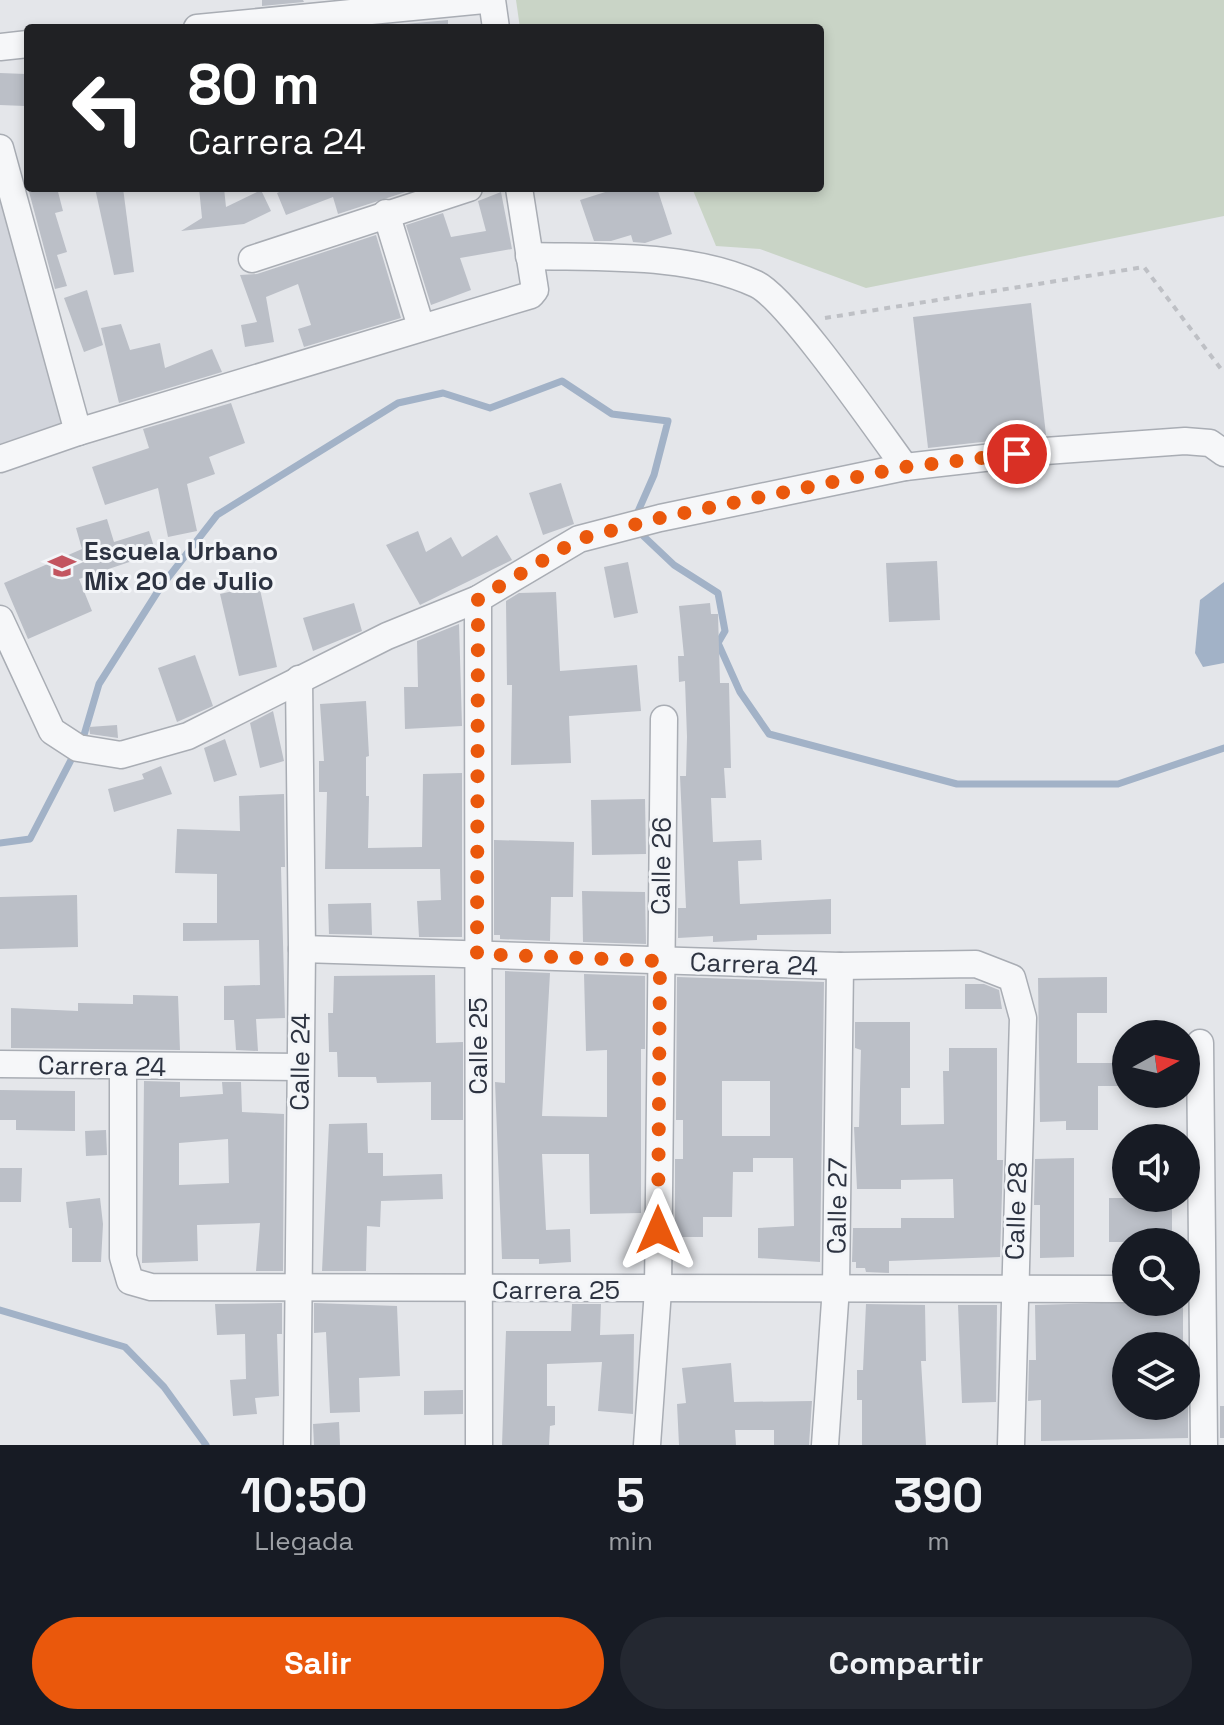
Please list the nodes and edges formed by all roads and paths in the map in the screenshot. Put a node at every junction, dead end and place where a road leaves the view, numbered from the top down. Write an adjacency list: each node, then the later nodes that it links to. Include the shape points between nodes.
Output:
1 (484, 0): 3 (street)
2 (492, 0): 4 (street)
3 (238, 24)
4 (495, 24)
5 (24, 44): 6 (street)
6 (0, 47)
7 (0, 148): 16 (street)
8 (456, 192): 10 (street)
9 (520, 192): 11 (street)
10 (386, 213): 12 (street); 14 (street)
11 (529, 256): 13 (street, via 615,256 698,265 759,285); 14 (street, via 535,290 531,295)
12 (252, 259)
13 (795, 322): 15 (path, via 1144,267); 19 (street)
14 (421, 327): 16 (street)
15 (1224, 373)
16 (78, 432): 18 (street)
17 (1224, 453): 19 (street, via 1210,443 1185,441)
18 (0, 459)
19 (905, 467): 20 (street, via 579,539)
20 (478, 599): 22 (street); 25 (street, Calle 25)
21 (0, 619): 22 (street, via 52,731 78,748 121,755 188,736)
22 (299, 679): 24 (street, Calle 24)
23 (664, 719): 26 (street, Calle 26)
24 (302, 949): 25 (street, Carrera 24); 32 (street, Calle 24)
25 (477, 954): 26 (street, Carrera 24); 35 (street, Calle 25)
26 (660, 961): 27 (street, Carrera 24); 38 (street, Calle 26)
27 (840, 966): 28 (street, Carrera 24, via 976,964); 34 (street, Calle 27)
28 (1012, 978): 39 (street, Calle 28, via 1023,1018)
29 (1200, 1043): 37 (street)
30 (0, 1064): 31 (street, Carrera 24)
31 (123, 1067): 32 (street, Carrera 24); 33 (street, Carrera 25, via 123,1257 130,1281 151,1287)
32 (300, 1067): 33 (street, Calle 24)
33 (296, 1286): 35 (street, Carrera 25); 40 (street, Calle 24)
34 (836, 1287): 38 (street, Carrera 25); 39 (street, Carrera 25); 43 (street, Calle 27)
35 (480, 1289): 38 (street, Carrera 25); 41 (street, Calle 25)
36 (1112, 1289): 39 (street, Carrera 25)
37 (1204, 1289): 45 (street)
38 (658, 1290): 42 (street, Calle 26)
39 (1013, 1291): 44 (street, Calle 28)
40 (297, 1445)
41 (479, 1445)
42 (647, 1445)
43 (825, 1445)
44 (1011, 1445)
45 (1204, 1445)

